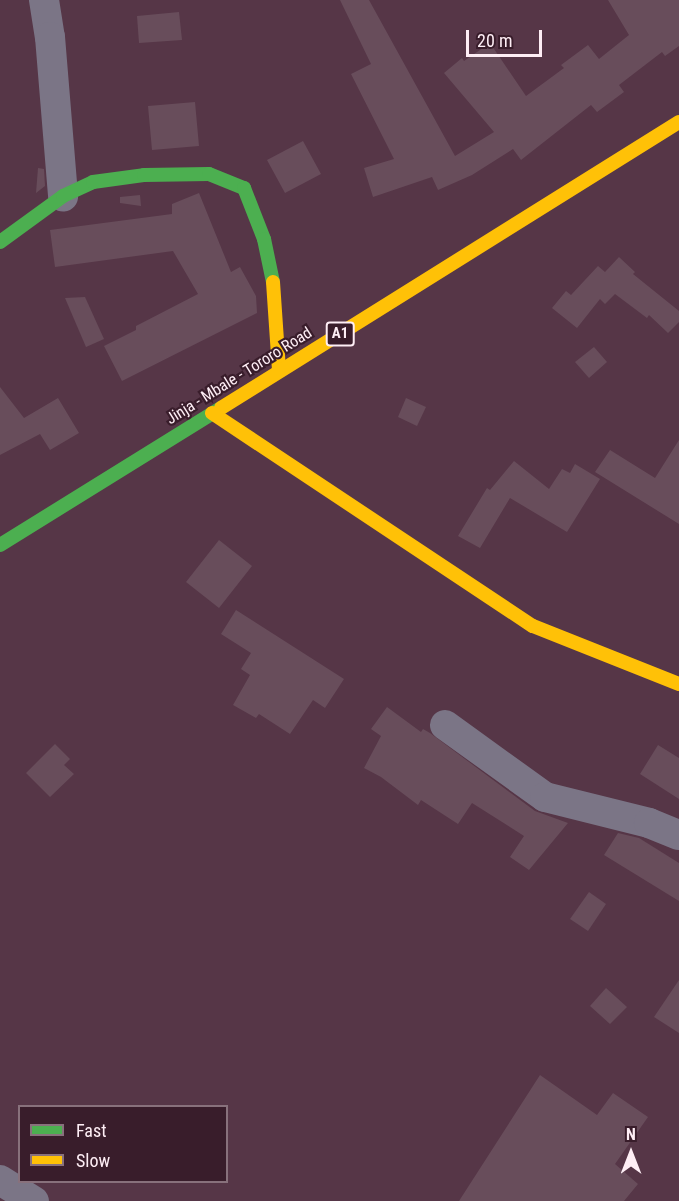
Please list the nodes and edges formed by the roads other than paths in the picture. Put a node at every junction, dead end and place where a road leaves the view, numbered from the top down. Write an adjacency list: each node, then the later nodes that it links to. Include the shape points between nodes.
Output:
1 (44, 0): 3 (street)
2 (679, 122): 5 (street, Jinja - Mbale - Tororo Road / A1)
3 (63, 196): 4 (street); 5 (street, via 93,182 144,175 209,174 244,188 264,239 274,289)
4 (0, 242)
5 (279, 371): 6 (street, Jinja - Mbale - Tororo Road / A1)
6 (212, 413): 7 (street, Jinja - Mbale - Tororo Road / A1); 8 (street, via 533,626)
7 (0, 545)
8 (679, 684)
9 (445, 725): 10 (street, via 545,797)
10 (679, 835)
11 (0, 1180): 12 (street)
12 (34, 1201)

